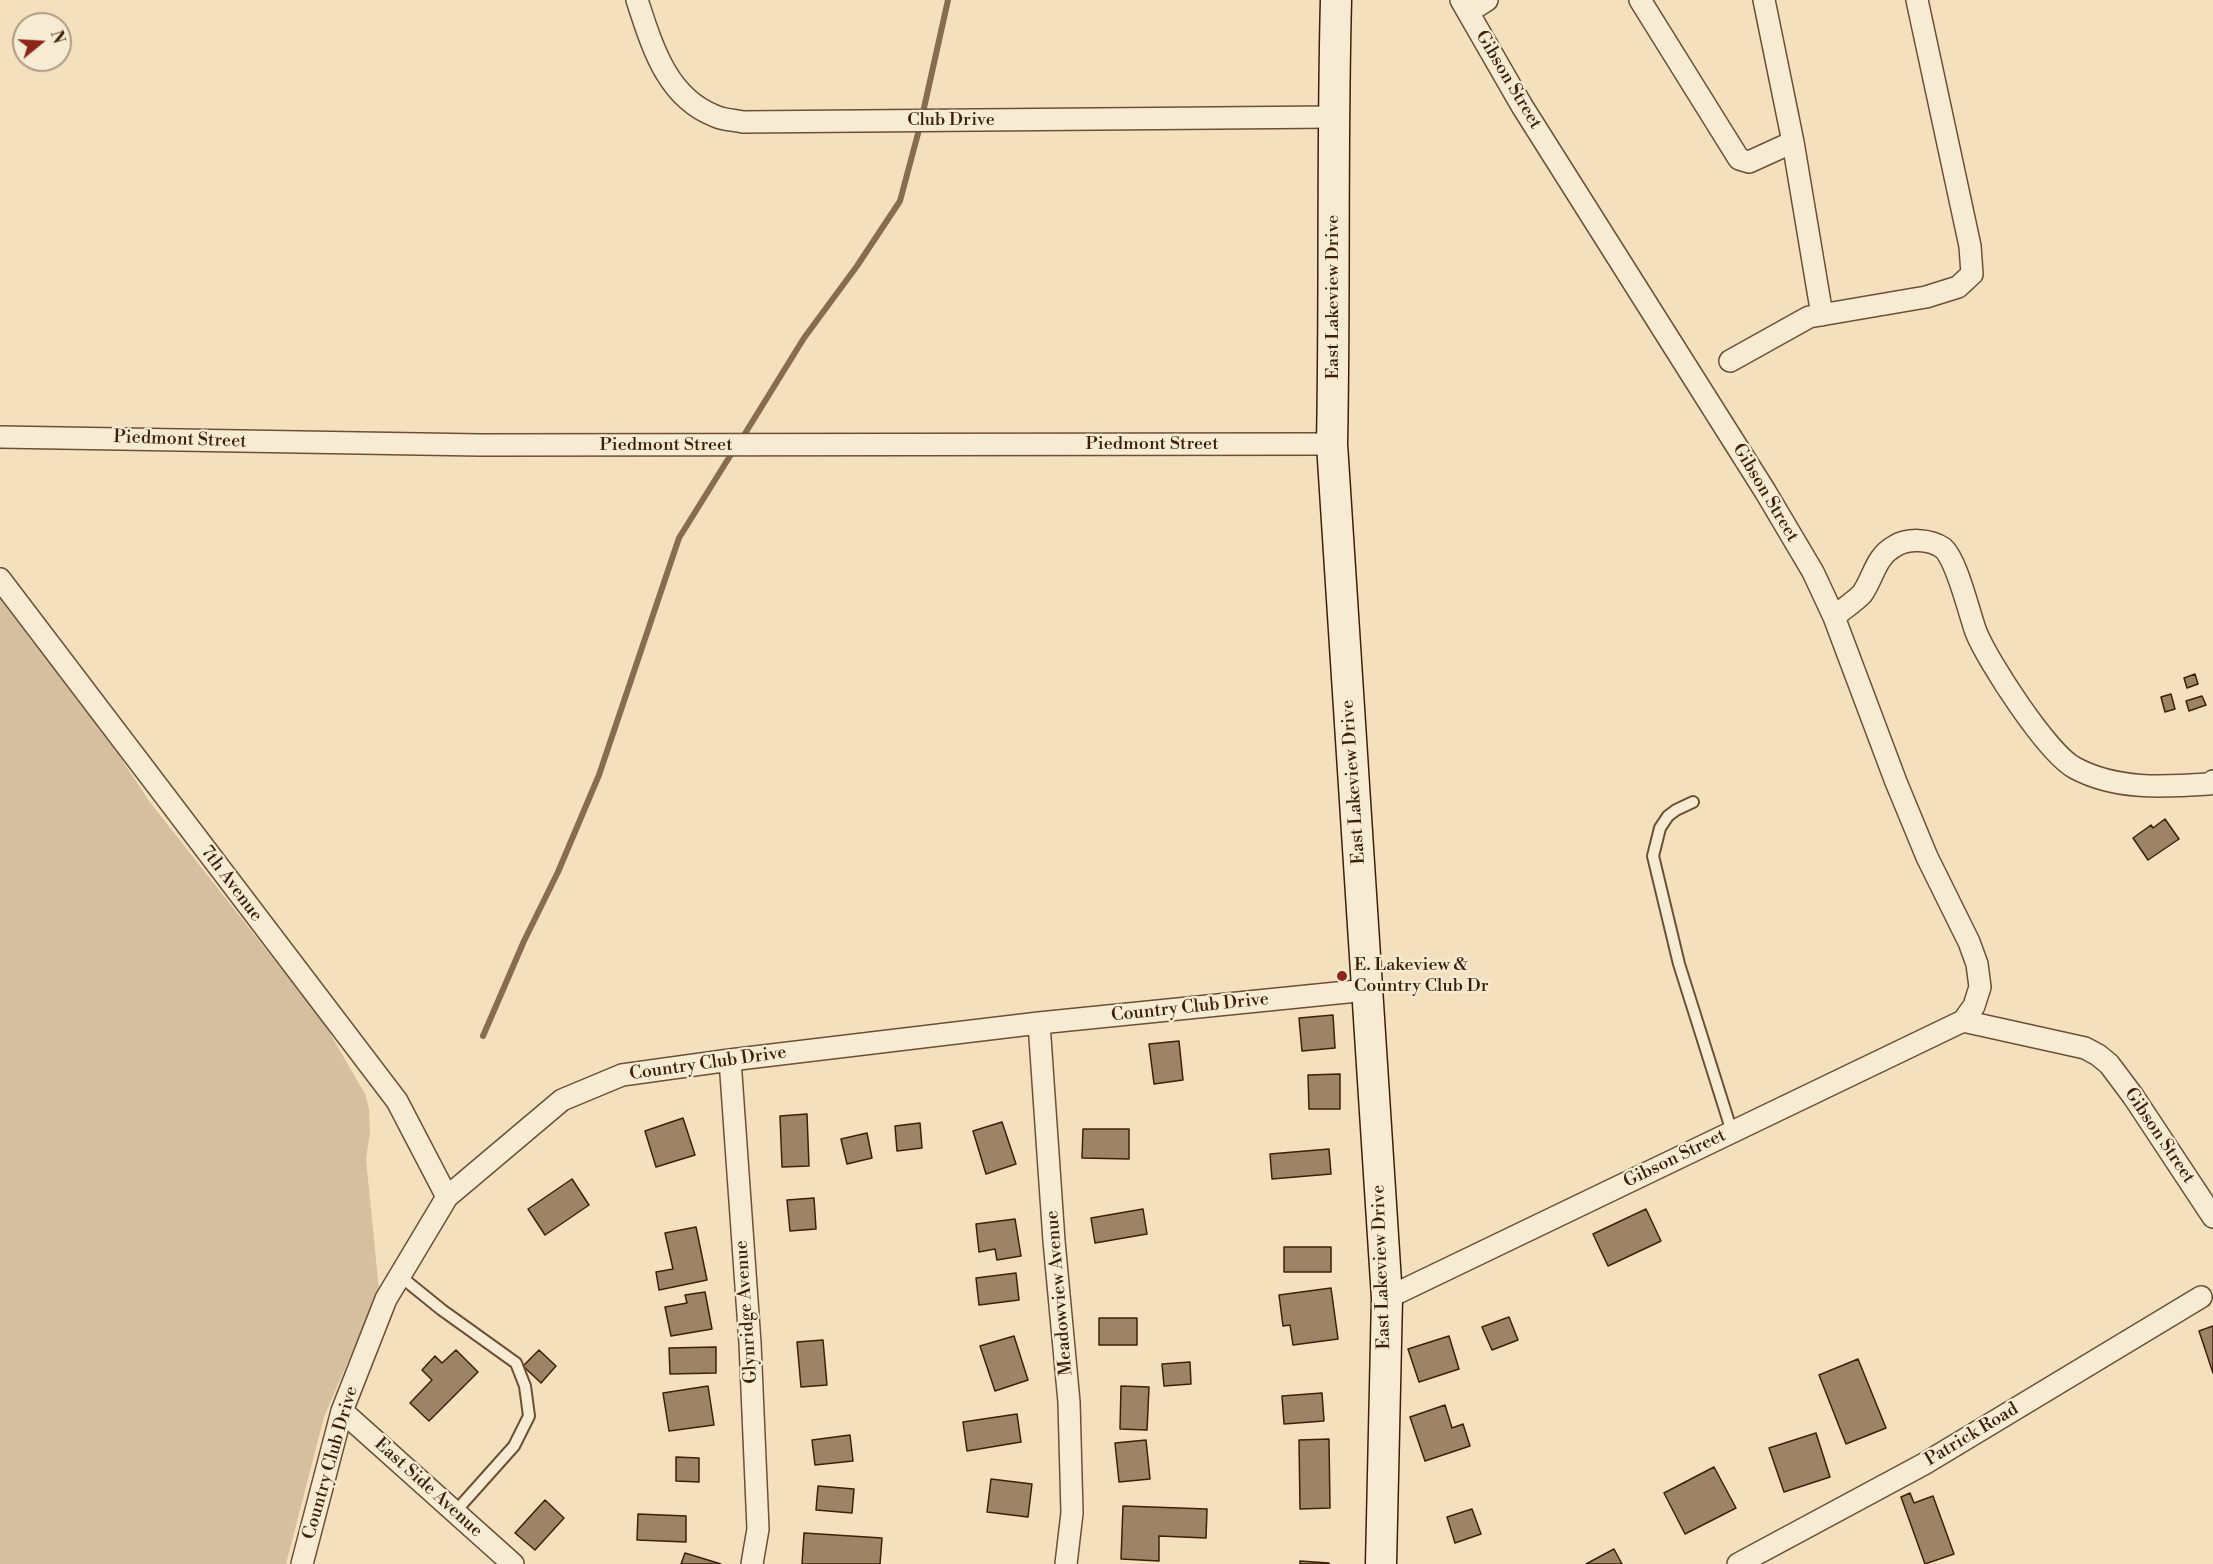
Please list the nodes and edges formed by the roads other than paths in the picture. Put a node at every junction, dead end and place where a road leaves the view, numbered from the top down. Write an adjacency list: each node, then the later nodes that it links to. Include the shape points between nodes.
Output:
1 (637, 0): 8 (street, Club Drive, via 657,59 673,85 695,105 715,116 742,122)
2 (1336, 0): 8 (street, East Lakeview Drive)
3 (1487, 0): 7 (street)
4 (1640, 0): 9 (street, via 1739,159 1749,162)
5 (1764, 0): 9 (street)
6 (1917, 0): 10 (street, via 1970,246 1972,274 1958,286 1926,297)
7 (1464, 6): 15 (street, Gibson Street, via 1522,106 1765,491 1813,572)
8 (1333, 117): 13 (street, East Lakeview Drive)
9 (1793, 142): 10 (street)
10 (1822, 315): 11 (street, via 1809,317)
11 (1730, 361)
12 (0, 437): 13 (street, Piedmont Street, via 480,446)
13 (1332, 444): 18 (street, East Lakeview Drive)
14 (0, 579): 23 (street, 7th Avenue, via 397,1101)
15 (1834, 617): 16 (street, via 1862,593 1879,560 1895,545 1913,540 1931,543 1944,549 1977,634 2012,695 2073,767 2120,785 2174,786); 19 (street, Gibson Street, via 1896,782 1977,964 1980,987 1974,1006)
16 (2213, 781)
17 (1693, 802): 22 (lane, via 1668,816 1660,828 1653,856 1679,964)
18 (1366, 990): 20 (street, Country Club Drive); 27 (street, East Lakeview Drive)
19 (1963, 1021): 22 (street, Gibson Street); 24 (street, Gibson Street, via 2085,1048 2098,1055 2133,1096)
20 (1039, 1023): 21 (street, Country Club Drive); 33 (street, Meadowview Avenue, via 1069,1402 1072,1514)
21 (730, 1060): 23 (street, Country Club Drive, via 622,1075 562,1100); 32 (street, Glynridge Avenue, via 751,1366 758,1529)
22 (1732, 1132): 27 (street, Gibson Street)
23 (447, 1197): 25 (street, Country Club Drive)
24 (2213, 1217)
25 (400, 1276): 28 (street, Country Club Drive); 29 (lane, via 516,1364 525,1386 529,1416 514,1446)
26 (2201, 1297): 35 (street, Patrick Road, via 1924,1464)
27 (1387, 1298): 34 (street, East Lakeview Drive)
28 (342, 1411): 29 (street, East Side Avenue); 30 (street, Country Club Drive)
29 (455, 1512): 31 (street, East Side Avenue)
30 (302, 1564)
31 (513, 1564)
32 (752, 1564)
33 (1066, 1564)
34 (1381, 1564)
35 (1738, 1564)

